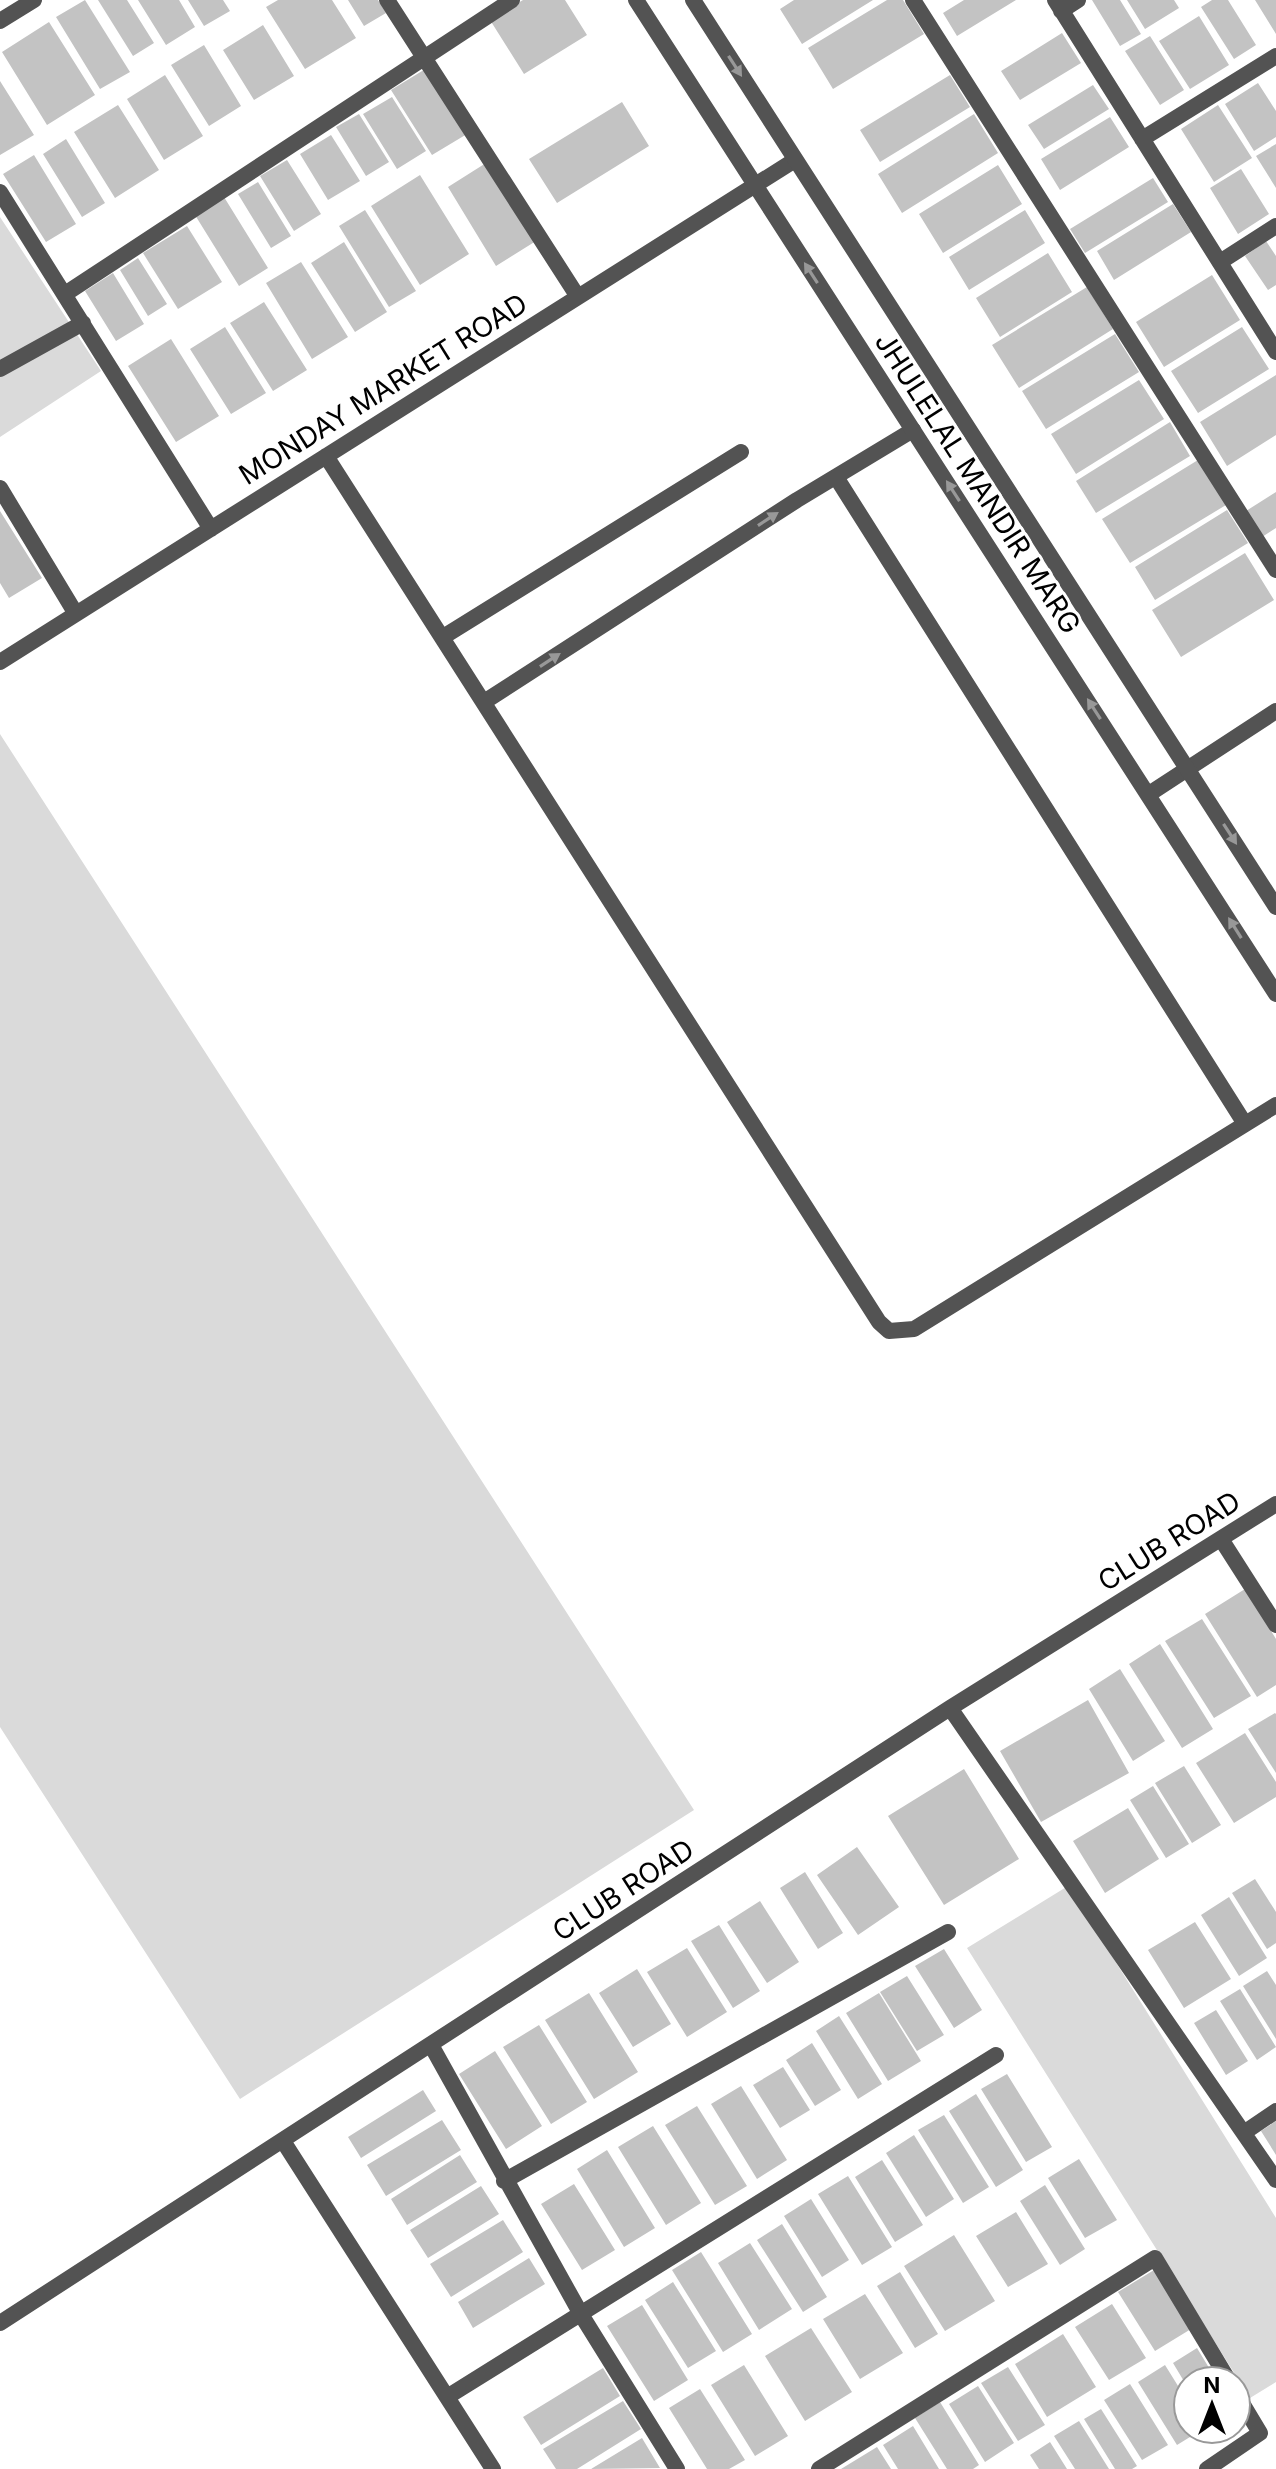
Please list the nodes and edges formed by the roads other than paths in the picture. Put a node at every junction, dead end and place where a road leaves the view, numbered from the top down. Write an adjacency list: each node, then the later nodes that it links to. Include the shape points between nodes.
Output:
1 (34, 0): 9 (street)
2 (387, 0): 11 (street)
3 (512, 0): 11 (street)
4 (636, 0): 14 (street, JHULELAL MANDIR MARG)
5 (693, 0): 13 (street, JHULELAL MANDIR MARG, one-way to 13)
6 (913, 0): 29 (street)
7 (1078, 0): 8 (street)
8 (1058, 5): 12 (street)
9 (0, 21)
10 (1276, 56): 12 (street)
11 (424, 58): 18 (street); 19 (street)
12 (1142, 139): 17 (street)
13 (795, 160): 14 (street, MONDAY MARKET ROAD); 35 (street, JHULELAL MANDIR MARG)
14 (754, 185): 19 (street, MONDAY MARKET ROAD); 23 (street, JHULELAL MANDIR MARG, one-way to 14)
15 (0, 192): 18 (street)
16 (1276, 226): 17 (street)
17 (1220, 262): 21 (street)
18 (65, 294): 20 (street)
19 (578, 297): 25 (street, MONDAY MARKET ROAD)
20 (83, 323): 22 (street); 28 (street)
21 (1276, 352)
22 (0, 369)
23 (913, 430): 26 (street); 36 (street, JHULELAL MANDIR MARG, one-way to 23)
24 (741, 452): 31 (street)
25 (326, 456): 28 (street, MONDAY MARKET ROAD); 31 (street)
26 (836, 477): 33 (street, one-way to 26); 40 (street)
27 (0, 488): 30 (street)
28 (211, 529): 30 (street, MONDAY MARKET ROAD)
29 (1276, 570)
30 (76, 614): 32 (street, MONDAY MARKET ROAD)
31 (443, 637): 33 (street)
32 (0, 662)
33 (484, 702): 40 (street, via 889,1331 914,1329)
34 (1276, 711): 35 (street)
35 (1187, 768): 36 (street); 37 (street, JHULELAL MANDIR MARG, one-way to 37)
36 (1149, 794): 38 (street, JHULELAL MANDIR MARG, one-way to 36)
37 (1276, 907)
38 (1276, 994)
39 (1276, 1105): 40 (street)
40 (1245, 1124)
41 (1276, 1504): 42 (street, CLUB ROAD)
42 (1221, 1539): 43 (street); 44 (street, CLUB ROAD)
43 (1276, 1625)
44 (950, 1708): 46 (street, CLUB ROAD); 49 (street)
45 (948, 1932): 52 (street)
46 (431, 2045): 50 (street, CLUB ROAD); 52 (street)
47 (996, 2055): 53 (street)
48 (1276, 2111): 49 (street)
49 (1245, 2132): 51 (street)
50 (283, 2141): 54 (street, CLUB ROAD); 56 (street)
51 (1276, 2180)
52 (504, 2181): 53 (street)
53 (582, 2316): 56 (street); 61 (street)
54 (0, 2323)
55 (1219, 2365): 62 (street, via 1155,2258)
56 (447, 2397): 60 (street)
57 (1252, 2420): 58 (street, via 1260,2433)
58 (1252, 2438)
59 (1242, 2445): 63 (street)
60 (493, 2469)
61 (677, 2469)
62 (819, 2469)
63 (1207, 2469)

